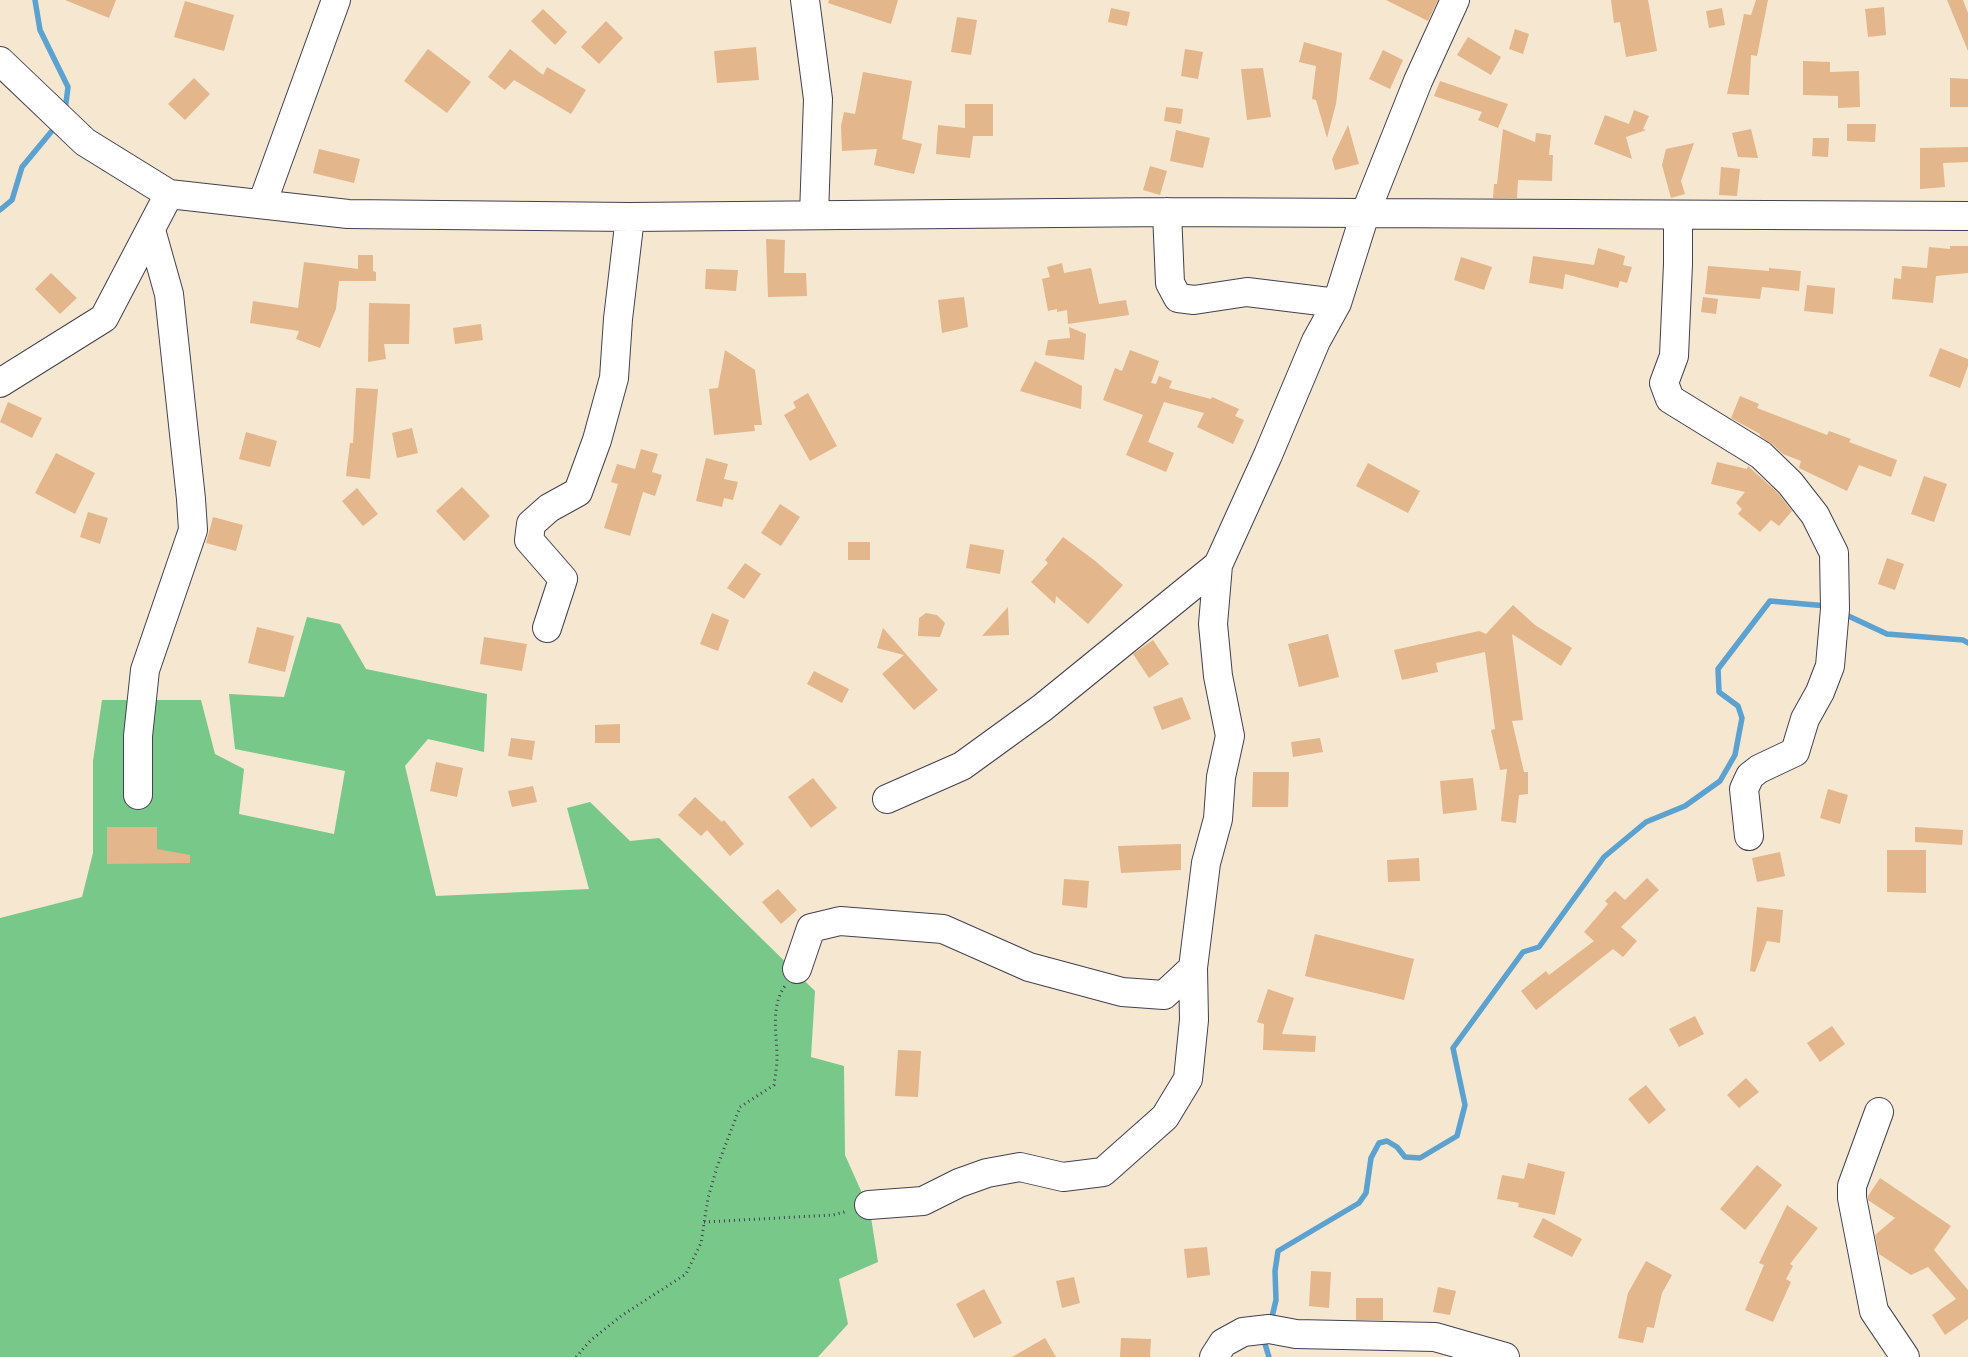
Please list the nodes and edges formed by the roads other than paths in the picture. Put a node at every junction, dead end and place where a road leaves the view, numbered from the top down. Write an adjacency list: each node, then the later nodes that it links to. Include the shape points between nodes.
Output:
1 (336, 0): 6 (street)
2 (805, 0): 9 (street, via 818,99)
3 (1455, 0): 8 (street, via 1418,81)
4 (0, 61): 5 (street, via 85,142)
5 (169, 194): 6 (street); 13 (street)
6 (262, 204): 12 (street, via 348,214)
7 (1167, 212): 8 (street); 9 (street); 14 (street, via 1170,283 1178,298 1194,300 1247,292)
8 (1365, 214): 10 (street); 14 (street)
9 (814, 215): 12 (street)
10 (1678, 216): 11 (street); 20 (street, via 1674,356 1664,383 1670,399 1761,455 1790,483 1815,514 1834,553 1836,568 1834,636 1827,676 1805,718 1795,752 1759,769 1746,783)
11 (1968, 216)
12 (630, 217): 17 (street, via 614,378 597,440 578,492 549,508 532,524 529,540 563,579)
13 (151, 230): 15 (street, via 104,318); 18 (street, via 169,294 193,530 146,670 138,736)
14 (1337, 303): 16 (street, via 1316,341)
15 (0, 383)
16 (1218, 565): 19 (street, via 1042,708 962,766); 21 (street, via 1213,624 1218,676 1230,736 1221,777 1218,819 1206,862)
17 (547, 628)
18 (138, 796)
19 (887, 800)
20 (1749, 836)
21 (1193, 968): 22 (street, via 1164,995 1122,992 1029,967 943,929 840,921 811,928); 24 (street, via 1194,1020 1188,1079 1165,1117 1103,1172 1063,1177 1020,1167 986,1173 923,1201)
22 (797, 969)
23 (1880, 1112): 27 (street, via 1852,1186 1852,1198 1874,1311)
24 (869, 1205)
25 (1214, 1357): 26 (street, via 1223,1343 1243,1332 1269,1329 1296,1334 1435,1337)
26 (1505, 1357)
27 (1904, 1357)

